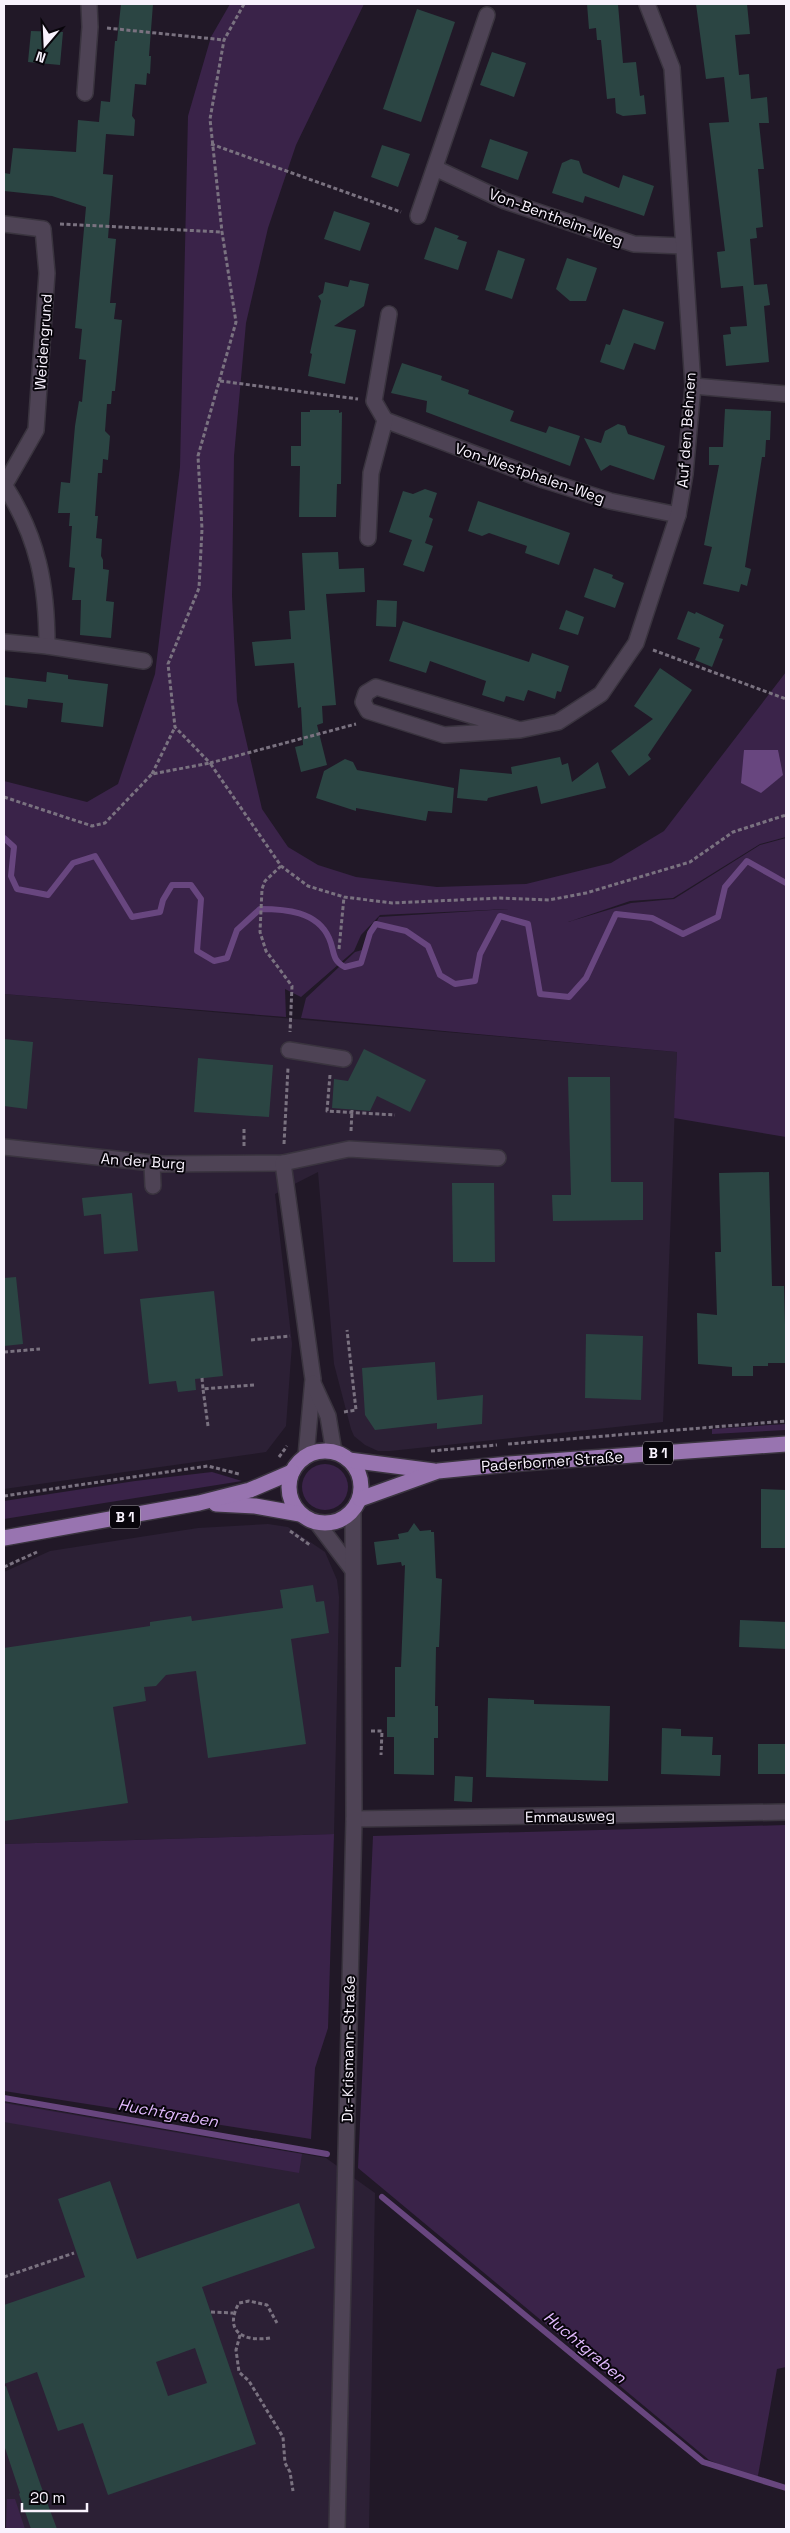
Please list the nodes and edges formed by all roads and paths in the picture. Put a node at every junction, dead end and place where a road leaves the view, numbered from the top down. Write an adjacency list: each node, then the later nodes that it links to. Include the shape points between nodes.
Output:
1 (89, 4): 5 (street)
2 (244, 4): 6 (path)
3 (647, 4): 14 (street, Auf den Behnen, via 672,68)
4 (487, 15): 9 (street)
5 (90, 26): 6 (path); 7 (street)
6 (224, 40): 8 (path, via 210,119)
7 (85, 93)
8 (211, 144): 10 (path); 13 (path)
9 (435, 168): 10 (street); 14 (street, Von-Bentheim-Weg, via 505,201 634,244)
10 (418, 216)
11 (4, 224): 12 (street)
12 (43, 229): 13 (path, via 58,224); 21 (street, Weidengrund, via 47,273 36,430)
13 (222, 232): 16 (path, via 236,322)
14 (683, 246): 17 (street, Auf den Behnen)
15 (388, 314): 19 (street)
16 (220, 381): 19 (path); 30 (path, via 198,456 202,529 199,588 168,664)
17 (693, 386): 18 (street); 22 (street, Auf den Behnen)
18 (786, 394)
19 (374, 401): 20 (street)
20 (385, 420): 22 (street, Von-Westphalen-Weg, via 544,480 610,501); 23 (street, via 371,473)
21 (4, 486): 26 (street, Weidengrund, via 21,511 41,567 46,592)
22 (678, 515): 25 (street, Auf den Behnen)
23 (368, 538)
24 (4, 642): 26 (street)
25 (636, 643): 28 (path); 31 (street, Auf den Behnen, via 601,694 558,722)
26 (47, 646): 27 (street)
27 (144, 662)
28 (786, 699)
29 (383, 716): 31 (street, Auf den Behnen, via 444,735); 31 (street, Auf den Behnen, via 368,711 363,702 366,693 376,687); 32 (path)
30 (175, 727): 32 (path); 33 (path)
31 (520, 730)
32 (210, 763): 33 (path); 36 (path)
33 (152, 774): 34 (path, via 105,823 92,826)
34 (4, 797)
35 (786, 815): 37 (path, via 733,832 690,862 586,893 549,900 500,898 392,903)
36 (281, 866): 37 (path, via 308,886); 39 (path, via 265,881 262,889 260,932 266,951 292,986)
37 (344, 897): 38 (path)
38 (339, 948)
39 (289, 1050): 40 (street); 46 (path)
40 (339, 1065): 41 (path, via 330,1071 327,1111)
41 (352, 1111): 42 (path); 43 (path)
42 (395, 1115)
43 (352, 1117)
44 (4, 1147): 47 (street, An der Burg)
45 (498, 1158): 46 (street, An der Burg, via 349,1149)
46 (283, 1163): 47 (street, An der Burg); 50 (street)
47 (152, 1164): 48 (street)
48 (153, 1186)
49 (347, 1330): 59 (path, via 356,1410)
50 (306, 1334): 51 (path); 55 (street)
51 (251, 1340)
52 (40, 1349): 53 (path)
53 (4, 1352)
54 (202, 1378): 57 (path)
55 (313, 1383): 65 (street, via 328,1416); 67 (street)
56 (254, 1385): 57 (path)
57 (204, 1389): 62 (path)
58 (341, 1404): 59 (path)
59 (344, 1412): 60 (path)
60 (346, 1421)
61 (786, 1422): 66 (path)
62 (208, 1426)
63 (290, 1440): 68 (path)
64 (786, 1444): 70 (main road, Paderborner Straße / B 1)
65 (334, 1452): 67 (main road); 69 (main road, Paderborner Straße / B 1)
66 (422, 1452)
67 (306, 1456): 71 (main road, B 1)
68 (278, 1458)
69 (349, 1460): 70 (main road, Paderborner Straße / B 1); 75 (main road, via 360,1478)
70 (438, 1471): 75 (main road, Paderborner Straße / B 1)
71 (292, 1472): 74 (main road, B 1, via 250,1490); 76 (main road, via 289,1494)
72 (248, 1476): 73 (path, via 208,1466)
73 (4, 1496)
74 (200, 1503): 76 (main road, B 1, via 254,1506); 79 (main road, B 1)
75 (356, 1505): 77 (main road, Paderborner Straße / B 1, via 337,1522); 83 (street, Dr.-Krismann-Straße)
76 (300, 1514): 77 (main road, B 1)
77 (318, 1524): 83 (street)
78 (287, 1529): 80 (path)
79 (4, 1538)
80 (317, 1550)
81 (40, 1551): 82 (path)
82 (4, 1567)
83 (352, 1569): 85 (street, Dr.-Krismann-Straße)
84 (786, 1812): 85 (street, Emmausweg)
85 (354, 1819): 94 (street, Dr.-Krismann-Straße)
86 (74, 2253): 87 (path)
87 (4, 2277)
88 (211, 2312): 89 (path)
89 (233, 2313): 90 (path, via 239,2303 250,2301 267,2305); 91 (path, via 233,2324)
90 (277, 2323)
91 (240, 2335): 92 (path, via 254,2340); 93 (path, via 236,2350 239,2372 249,2381 283,2437)
92 (270, 2338)
93 (292, 2491)
94 (336, 2529)

